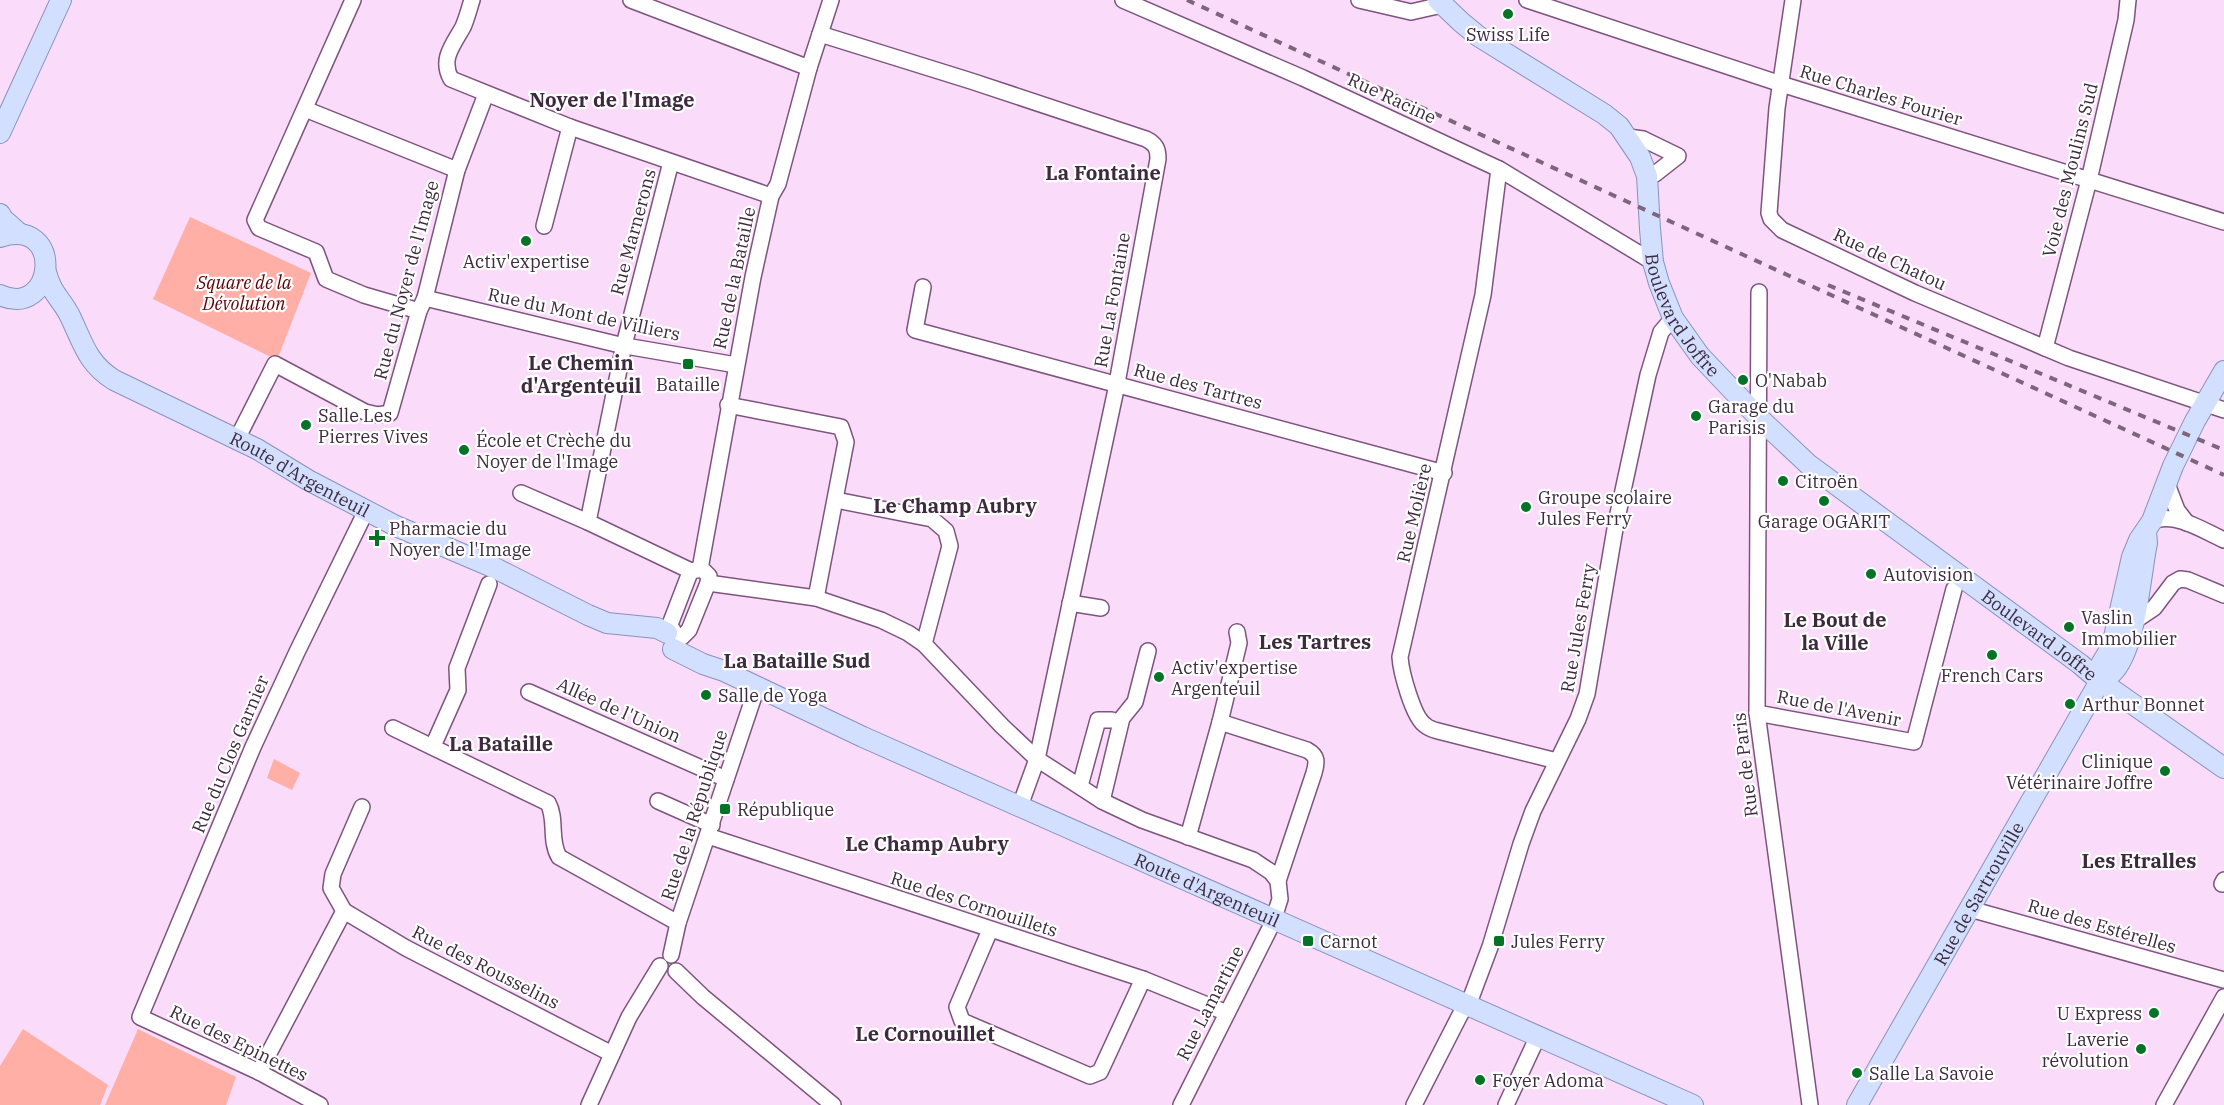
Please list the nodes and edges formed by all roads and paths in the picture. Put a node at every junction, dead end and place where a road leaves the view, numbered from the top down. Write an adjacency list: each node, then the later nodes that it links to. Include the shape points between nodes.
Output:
1 (62, 0): 18 (main road)
2 (352, 0): 16 (street)
3 (472, 0): 15 (street, via 464,25 446,57 446,69 451,79)
4 (632, 0): 13 (street)
5 (831, 0): 12 (street, Rue de la Bataille)
6 (1123, 0): 21 (street, Rue Racine)
7 (1359, 0): 11 (street, via 1411,12)
8 (1527, 0): 14 (street, Rue Charles Fourier)
9 (1793, 0): 14 (street, Rue de Chatou)
10 (2128, 0): 24 (street, Voie des Moulins Sud)
11 (1442, 2): 19 (main road, Boulevard Joffre, via 1478,36 1604,114)
12 (820, 34): 13 (street, Rue de la Bataille); 44 (street, Rue La Fontaine, via 1155,145 1158,159)
13 (808, 68): 25 (street, Rue de la Bataille, via 778,184)
14 (1781, 84): 24 (street, Rue Charles Fourier); 41 (street, Rue de Chatou, via 1769,213 1776,225 1915,293)
15 (486, 94): 17 (street); 22 (street, Rue du Noyer de l'Image)
16 (305, 109): 22 (street); 37 (street, Rue du Mont de Villiers, via 255,220 259,228 316,252 326,279 364,295)
17 (570, 127): 20 (street); 28 (street)
18 (0, 133)
19 (1628, 137): 23 (main road, Boulevard Joffre); 23 (street, via 1643,139 1678,156)
20 (671, 162): 25 (street); 40 (street, Rue Marnerons)
21 (1499, 169): 31 (street, Rue Racine); 50 (street, Rue Molière, via 1483,295)
22 (457, 170): 37 (street, Rue du Noyer de l'Image)
23 (1647, 176): 31 (main road, Boulevard Joffre)
24 (2090, 180): 27 (street, Rue Charles Fourier); 41 (street, Voie des Moulins Sud)
25 (771, 196): 42 (street, Rue de la Bataille)
26 (0, 214): 29 (main road, Route d'Argenteuil)
27 (2224, 222)
28 (544, 226)
29 (21, 234): 30 (main road); 32 (main road, Route d'Argenteuil, via 41,248)
30 (0, 237)
31 (1653, 262): 38 (main road, Boulevard Joffre)
32 (46, 272): 36 (main road, via 39,287); 39 (main road, Route d'Argenteuil, via 50,287 70,316)
33 (923, 287): 44 (street, Rue des Tartres, via 915,330)
34 (1759, 292): 48 (street, Rue de Paris)
35 (0, 295): 36 (main road)
36 (25, 297): 39 (main road, Route d'Argenteuil, via 47,306)
37 (422, 305): 40 (street, Rue du Mont de Villiers); 49 (street, Rue du Noyer de l'Image, via 390,413 372,414 357,408 275,364)
38 (1673, 318): 48 (main road, Boulevard Joffre, via 1700,356); 81 (street, Rue Jules Ferry, via 1661,332 1648,375 1616,523 1590,685)
39 (76, 333): 49 (main road, Route d'Argenteuil, via 102,373)
40 (624, 345): 42 (street, Rue du Mont de Villiers); 55 (street, Rue Marnerons)
41 (2045, 348): 45 (street, Rue de Chatou)
42 (736, 365): 46 (street, Rue de la Bataille)
43 (2224, 371): 45 (main road)
44 (1117, 384): 50 (street, Rue des Tartres); 65 (street, Rue La Fontaine)
45 (2204, 403): 47 (street, Rue de Chatou); 51 (main road)
46 (728, 405): 53 (street, via 841,427 846,442); 59 (street, Rue de la Bataille)
47 (2224, 410)
48 (1759, 418): 72 (main road, Boulevard Joffre, via 1808,464); 75 (street, Rue de Paris)
49 (237, 441): 54 (main road, Route d'Argenteuil)
50 (1444, 473): 81 (street, Rue Molière, via 1400,657 1401,671 1417,714 1425,726 1438,731)
51 (2167, 484): 56 (street); 57 (main road)
52 (521, 493): 55 (street)
53 (836, 500): 64 (street); 70 (street, via 932,519 946,531 951,546)
54 (366, 511): 69 (main road, Route d'Argenteuil, via 607,623 657,628); 105 (street, Rue du Clos Garnier, via 253,747)
55 (588, 522): 59 (street)
56 (2187, 523): 57 (street, via 2170,518); 58 (street)
57 (2149, 526): 67 (main road); 72 (main road, via 2132,557 2112,646 2100,666)
58 (2224, 540)
59 (696, 570): 60 (street, via 709,576); 69 (street, Rue de la Bataille, via 669,627)
60 (708, 583): 64 (street); 69 (street, via 689,630)
61 (489, 584): 79 (street, via 457,668 458,690)
62 (1954, 589): 75 (street, Rue de l'Avenir, via 1914,742)
63 (2224, 595): 67 (street, via 2180,579 2154,608)
64 (816, 598): 70 (street, via 881,620)
65 (1070, 603): 66 (street); 80 (street, Rue La Fontaine)
66 (1101, 608)
67 (2133, 622): 72 (main road, via 2121,660)
68 (1237, 632): 77 (street, via 1239,643)
69 (674, 639): 73 (main road, Route d'Argenteuil, via 703,664)
70 (924, 644): 80 (street)
71 (1148, 651): 86 (street, via 1135,702 1122,717)
72 (2100, 681): 82 (main road, Boulevard Joffre); 92 (main road, Rue de Sartrouville)
73 (757, 687): 83 (street, Rue de la République); 87 (main road, Route d'Argenteuil)
74 (529, 692): 83 (street, Allée de l'Union)
75 (1757, 713): 116 (street, Rue de Paris)
76 (1112, 720): 84 (street, via 1098,720)
77 (1220, 722): 90 (street); 91 (street, Rue Lamartine, via 1307,750 1317,759)
78 (393, 728): 79 (street)
79 (433, 746): 95 (street, via 548,803 559,857)
80 (1037, 759): 84 (street); 87 (street, Rue La Fontaine)
81 (1557, 762): 103 (street, Rue Jules Ferry, via 1533,811 1490,947)
82 (2224, 768)
83 (726, 779): 89 (street, Rue de la République)
84 (1080, 786): 86 (street)
85 (658, 801): 89 (street, Rue des Cornouillets)
86 (1102, 801): 90 (street)
87 (1020, 806): 94 (main road, Route d'Argenteuil)
88 (362, 807): 93 (street, via 333,874 331,888)
89 (710, 830): 95 (street, Rue de la République); 96 (street, Rue des Cornouillets)
90 (1188, 837): 91 (street, via 1253,860)
91 (1278, 881): 94 (street, Rue Lamartine, via 1280,899)
92 (1970, 909): 101 (street, Rue des Estérelles); 117 (main road, Rue de Sartrouville)
93 (344, 911): 107 (street, Rue des Rousselins, via 406,948); 108 (street)
94 (1274, 919): 103 (main road, Route d'Argenteuil); 104 (street, Rue Lamartine)
95 (678, 923): 97 (street, Rue de la République)
96 (990, 930): 100 (street, Rue des Cornouillets); 100 (street, via 957,1007 962,1021 1090,1076 1100,1072)
97 (671, 955): 98 (street, via 663,957); 99 (street, via 678,960)
98 (660, 966): 99 (street, via 666,973); 107 (street)
99 (676, 972): 112 (street)
100 (1143, 979): 104 (street, Rue des Cornouillets)
101 (2224, 980)
102 (2224, 997): 118 (street)
103 (1467, 1005): 106 (main road, Route d'Argenteuil); 114 (street, Rue Jules Ferry)
104 (1227, 1013): 113 (street, Rue Lamartine)
105 (140, 1017): 108 (street, Rue des Epinettes)
106 (1538, 1036): 109 (main road, Route d'Argenteuil); 115 (street)
107 (612, 1054): 111 (street)
108 (259, 1072): 110 (street, Rue des Epinettes)
109 (1683, 1103)
110 (320, 1105)
111 (589, 1105)
112 (833, 1105)
113 (1181, 1105)
114 (1414, 1105)
115 (1506, 1105)
116 (1810, 1105)
117 (1857, 1105)
118 (2164, 1105)

